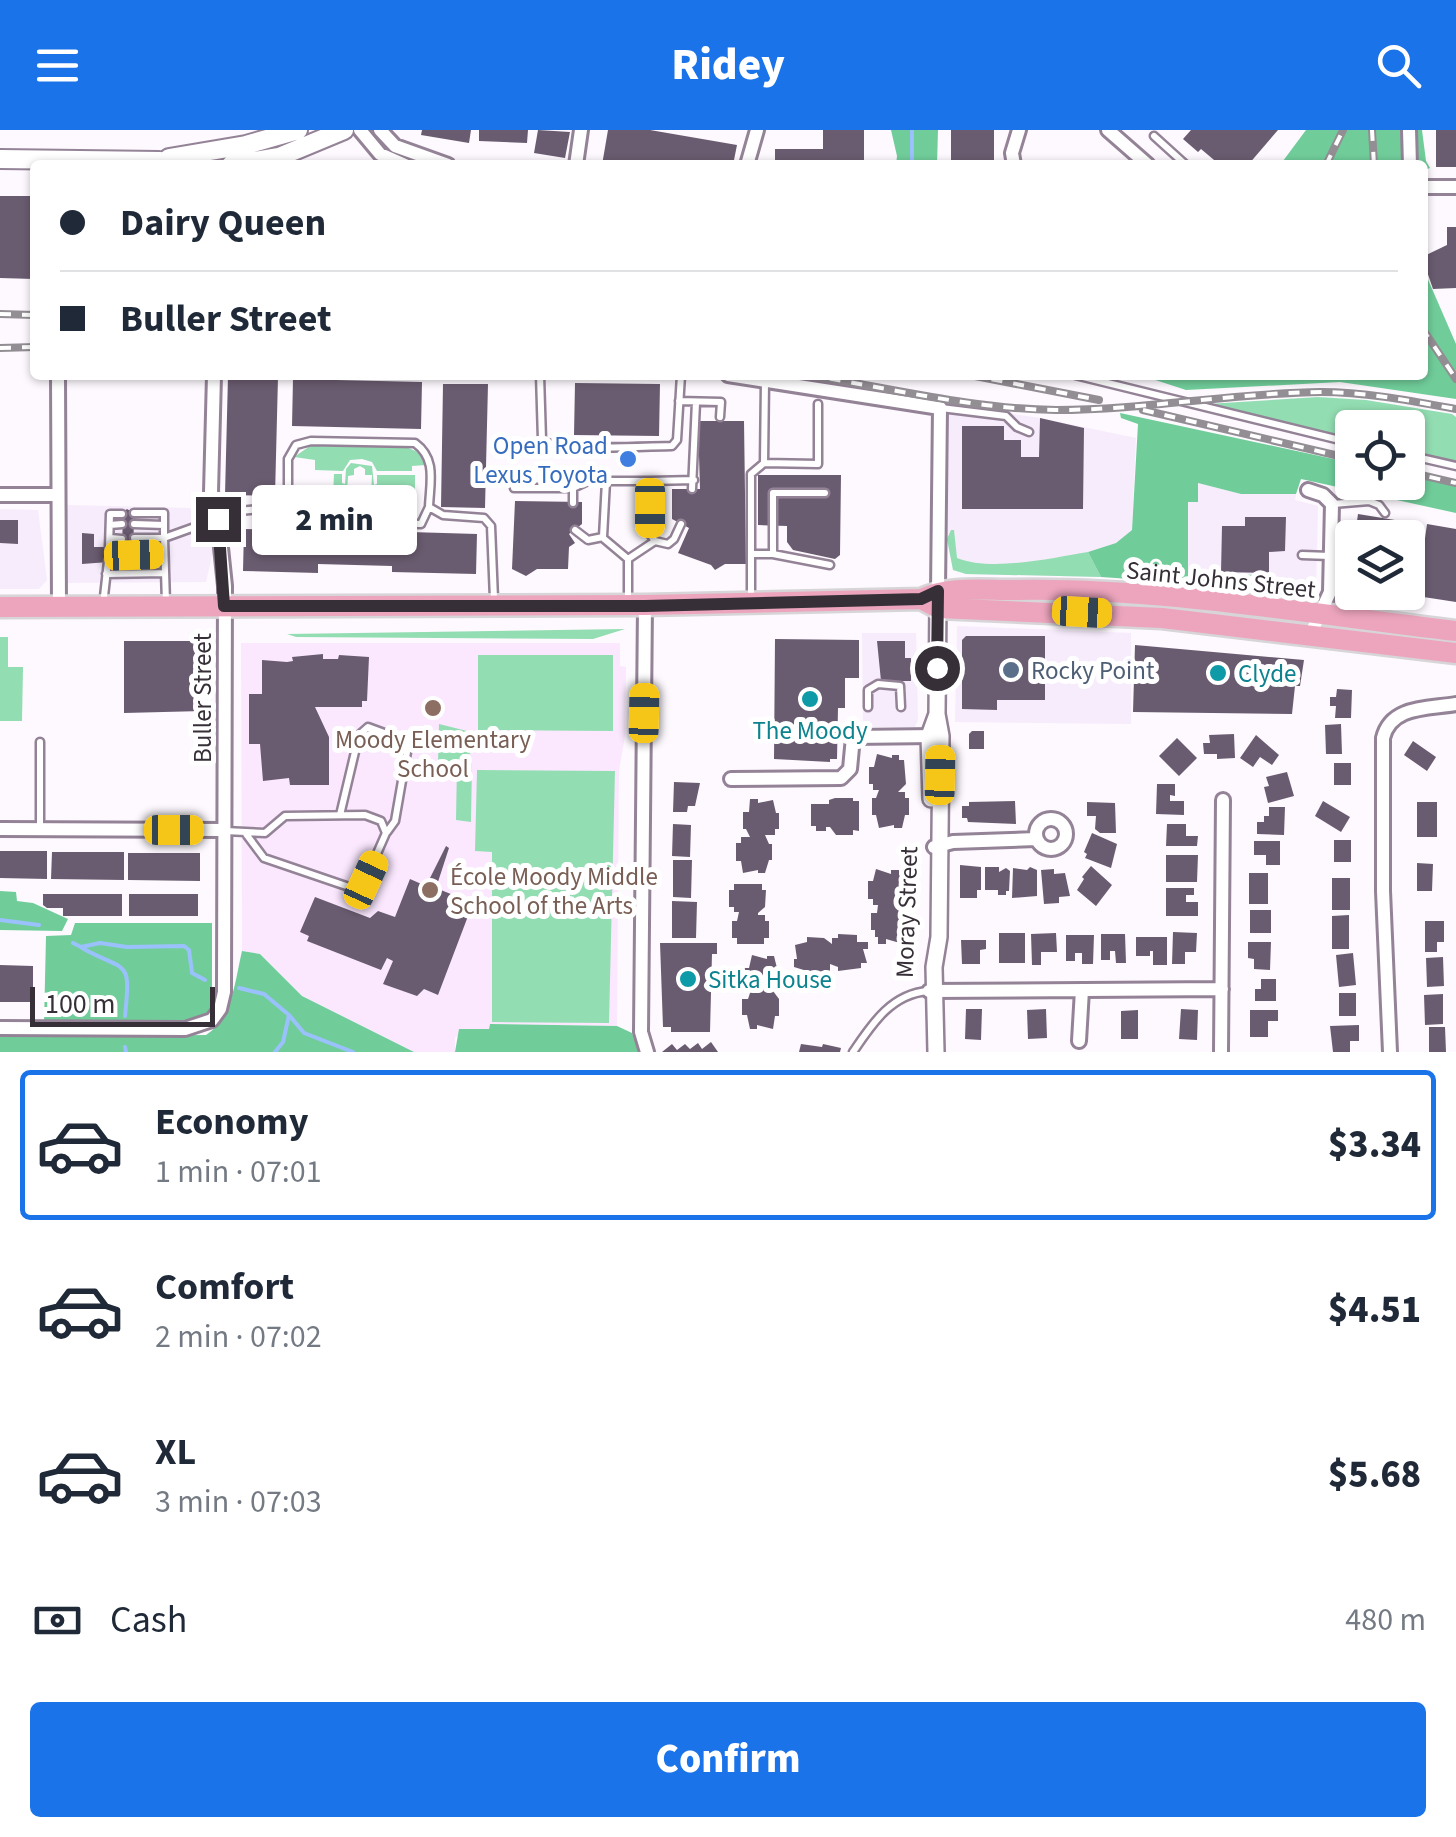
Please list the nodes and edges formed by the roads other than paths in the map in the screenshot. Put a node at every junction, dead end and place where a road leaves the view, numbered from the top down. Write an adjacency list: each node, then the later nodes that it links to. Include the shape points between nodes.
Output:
1 (298, 130): 13 (main road)
2 (344, 130): 14 (main road)
3 (360, 130): 15 (street)
4 (380, 130): 16 (street, via 395,146)
5 (581, 130): 17 (street)
6 (757, 130): 18 (street)
7 (1019, 130): 19 (street)
8 (1108, 130): 20 (street)
9 (1409, 130): 22 (street)
10 (1154, 136): 21 (lane)
11 (0, 159): 12 (main road)
12 (30, 160)
13 (164, 160)
14 (258, 160)
15 (394, 160)
16 (431, 160)
17 (577, 160)
18 (748, 160)
19 (1010, 160)
20 (1132, 160)
21 (1180, 160)
22 (1410, 160)
23 (1428, 186): 24 (street)
24 (1456, 187)
25 (58, 380): 49 (street)
26 (214, 380): 57 (street, Buller Street, via 211,492)
27 (540, 380): 32 (lane, via 541,432 548,446 672,446)
28 (680, 380): 32 (lane)
29 (766, 380): 40 (lane)
30 (772, 380): 35 (street)
31 (1094, 380): 38 (lane)
32 (679, 401): 33 (lane)
33 (696, 402): 36 (lane, via 720,402); 43 (lane, via 693,484)
34 (818, 404): 40 (lane, via 818,464)
35 (940, 408): 37 (lane, via 1006,416); 80 (street, Moray Street)
36 (720, 417)
37 (1030, 432)
38 (1335, 440)
39 (1425, 459): 41 (lane)
40 (764, 463): 70 (lane, via 751,474)
41 (1456, 466)
42 (606, 481): 43 (lane); 45 (lane); 66 (lane)
43 (650, 481): 68 (lane)
44 (514, 488): 45 (lane)
45 (573, 488): 50 (lane)
46 (1308, 490): 51 (street)
47 (824, 493): 71 (lane, via 773,493)
48 (0, 495): 49 (street)
49 (58, 495): 84 (street)
50 (573, 503)
51 (1332, 504): 55 (lane, via 1369,502); 74 (street)
52 (429, 506): 53 (lane, via 421,524 293,522); 53 (lane, via 428,455 415,443 310,441 288,459 288,503); 88 (lane, via 443,516 488,520 494,533)
53 (281, 507): 57 (lane)
54 (134, 513): 62 (lane, via 164,513)
55 (1385, 513)
56 (122, 514): 61 (lane, via 110,514)
57 (218, 519): 65 (lane); 87 (street, Buller Street)
58 (122, 524): 61 (lane)
59 (134, 524): 62 (lane)
60 (681, 524): 68 (lane, via 668,544)
61 (110, 525): 67 (lane, via 109,543)
62 (164, 526): 65 (lane)
63 (574, 530): 66 (lane, via 588,540)
64 (134, 538): 65 (lane)
65 (164, 538): 69 (lane)
66 (603, 538): 75 (lane)
67 (122, 539)
68 (655, 541): 75 (lane)
69 (164, 554): 72 (lane); 78 (lane)
70 (751, 554): 71 (lane); 81 (lane)
71 (773, 554): 77 (lane)
72 (134, 555)
73 (1302, 555): 74 (lane)
74 (1331, 556): 89 (street, via 1330,592)
75 (628, 559): 82 (lane)
76 (108, 562): 79 (lane)
77 (830, 566)
78 (164, 573): 79 (lane); 86 (lane)
79 (106, 574): 85 (lane)
80 (932, 599): 81 (main road, Saint Johns Street); 89 (main road, Saint Johns Street); 95 (street, Moray Street)
81 (750, 603): 82 (main road, Saint Johns Street)
82 (637, 605): 88 (main road, Saint Johns Street); 112 (street)
83 (0, 606): 84 (main road, Saint Johns Street)
84 (58, 606): 85 (main road, Saint Johns Street)
85 (103, 606): 86 (main road, Saint Johns Street)
86 (166, 606): 87 (main road, Saint Johns Street)
87 (224, 606): 88 (main road, Saint Johns Street); 102 (street, Buller Street)
88 (494, 606)
89 (1316, 624): 90 (main road, Saint Johns Street); 91 (main road, Saint Johns Street)
90 (1456, 631)
91 (1456, 653)
92 (1456, 704): 116 (street, via 1399,715 1383,738)
93 (868, 707): 94 (lane, via 868,690 878,684 900,686)
94 (902, 707)
95 (935, 736): 97 (street, via 854,737 850,769 841,778); 106 (street, Moray Street)
96 (40, 742): 101 (lane)
97 (731, 780)
98 (1223, 800): 107 (street)
99 (340, 816): 103 (lane, via 374,817); 103 (lane, via 363,729 403,738 407,752 395,822); 104 (lane, via 285,816 267,832)
100 (0, 829): 101 (street)
101 (40, 829): 102 (street)
102 (224, 830): 104 (lane); 110 (street, Buller Street, via 224,992 212,1020 185,1028)
103 (386, 833): 104 (lane, via 364,883 352,888 264,858)
104 (246, 834)
105 (1036, 839): 106 (street)
106 (937, 846): 109 (street, Moray Street, via 940,937)
107 (1222, 989): 108 (street); 115 (street)
108 (1082, 990): 109 (street); 111 (street)
109 (931, 991): 113 (lane, via 892,1003); 114 (street, Moray Street)
110 (0, 1028)
111 (1079, 1042)
112 (647, 1052)
113 (853, 1052)
114 (934, 1052)
115 (1221, 1052)
116 (1390, 1052)

